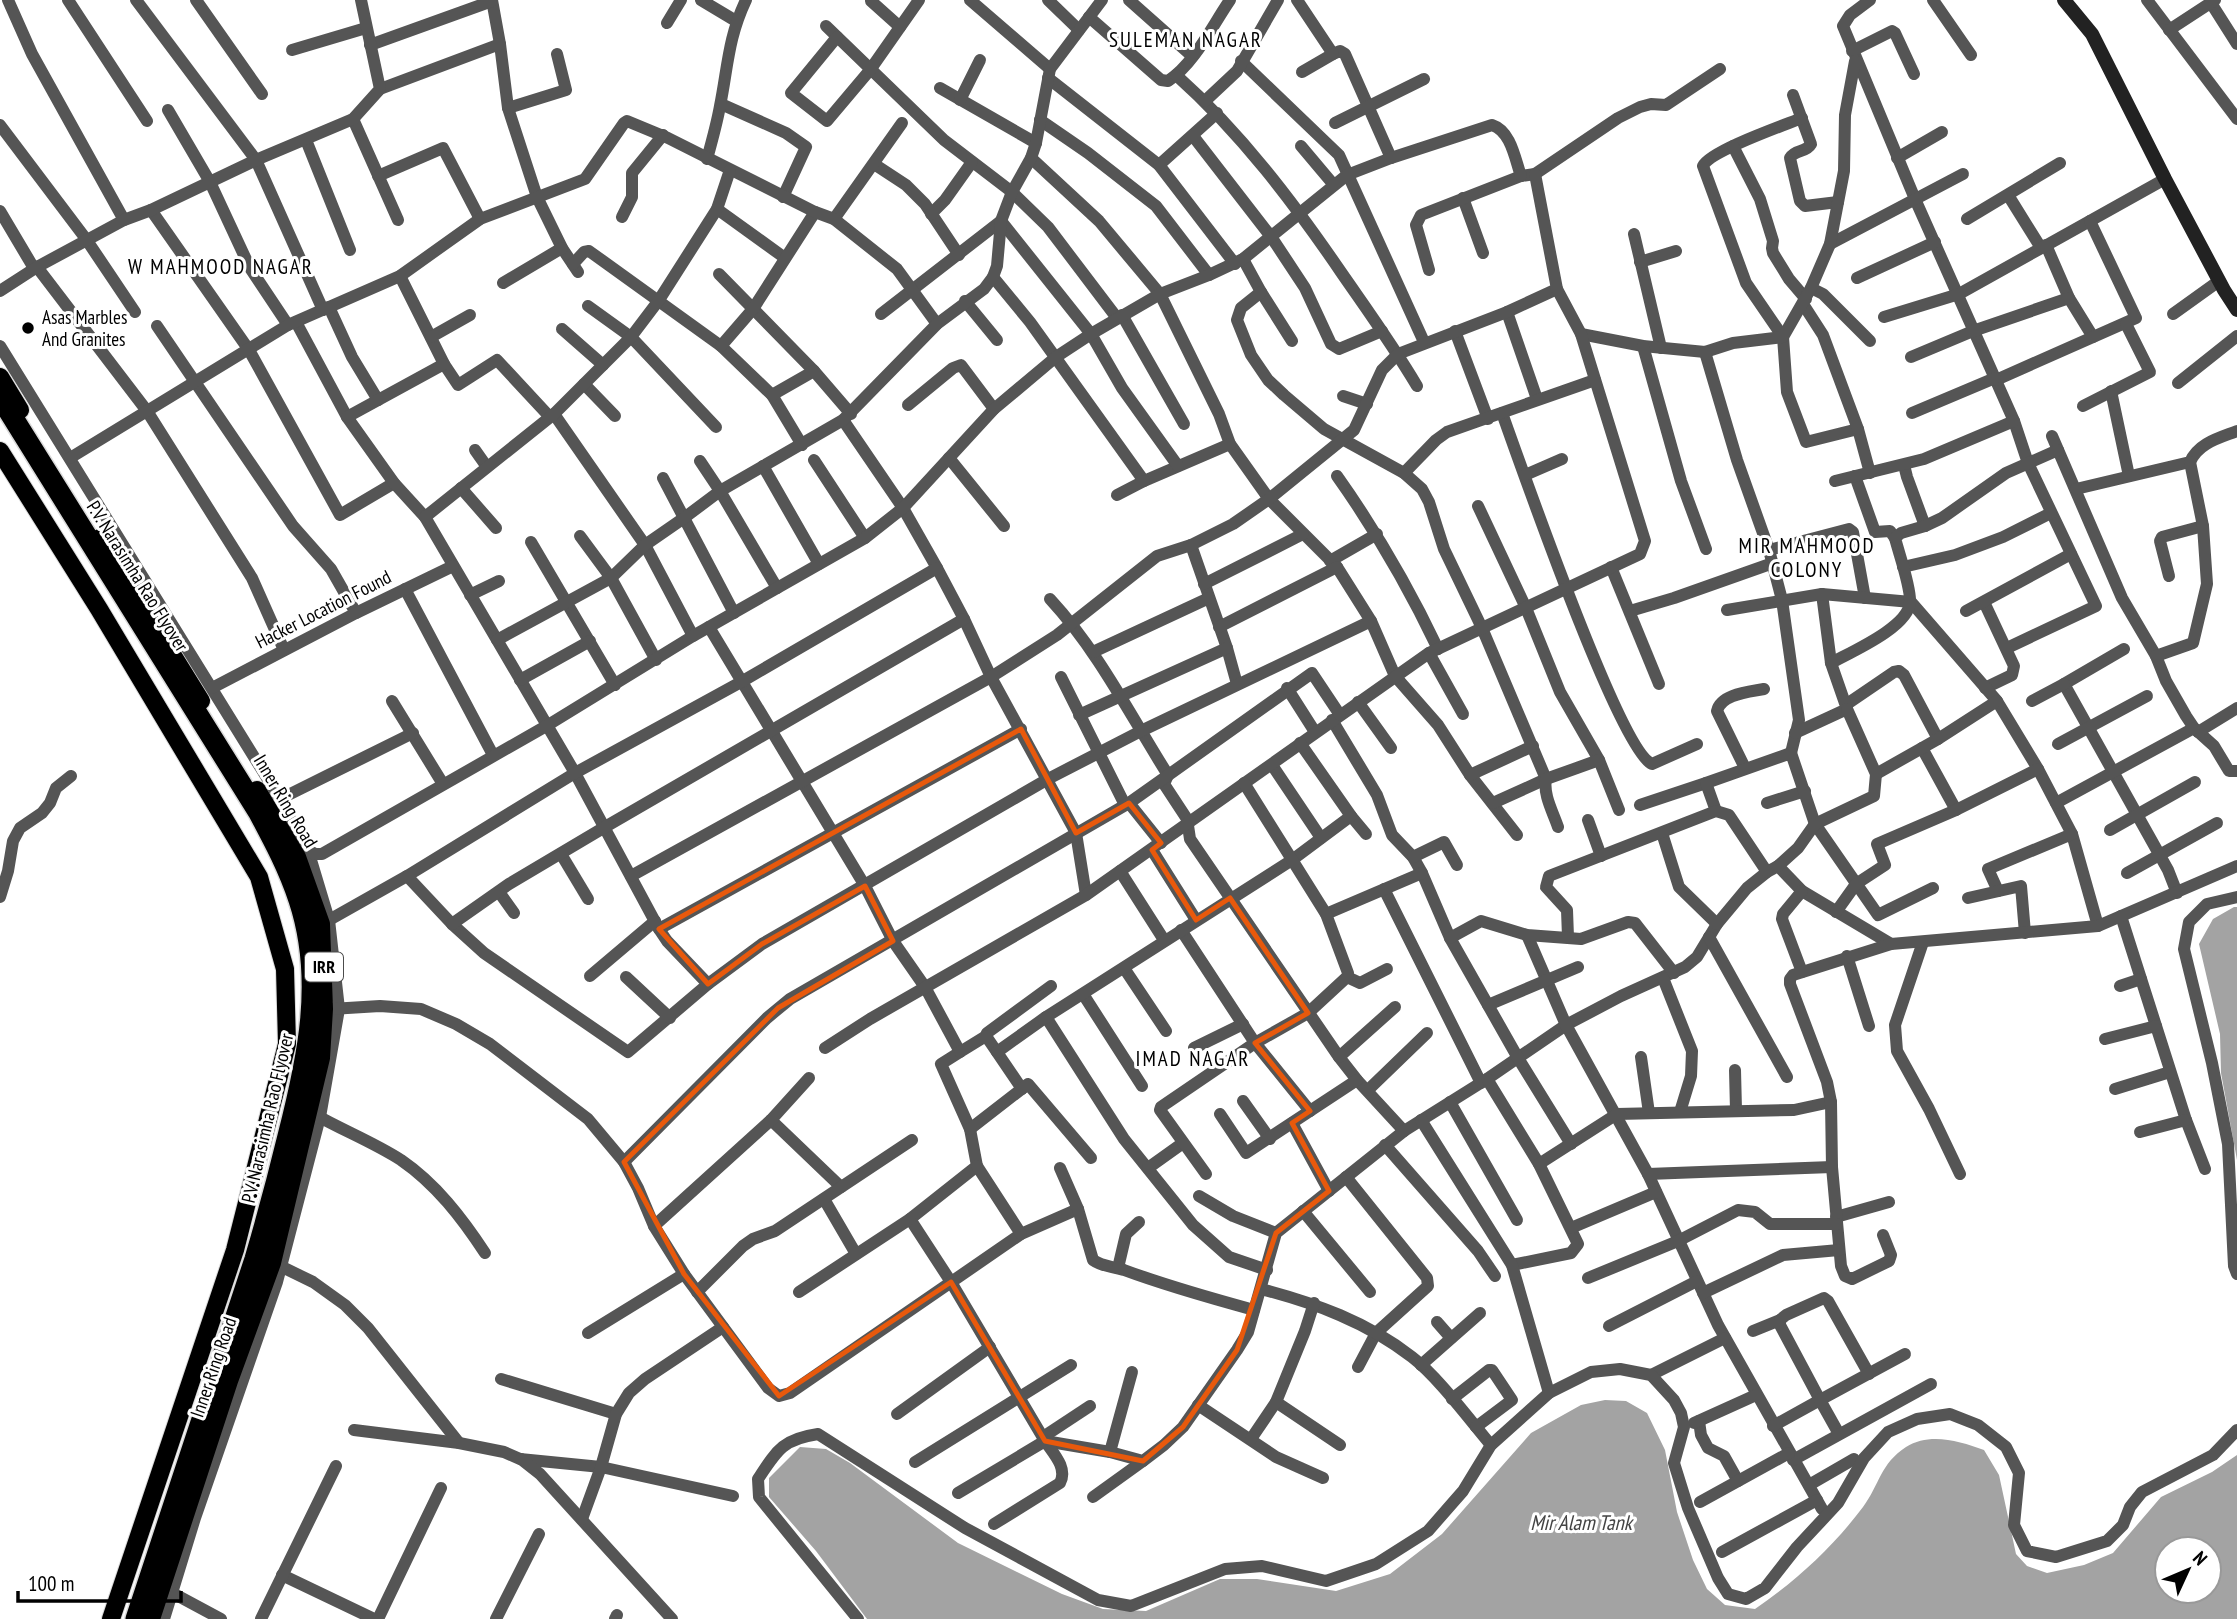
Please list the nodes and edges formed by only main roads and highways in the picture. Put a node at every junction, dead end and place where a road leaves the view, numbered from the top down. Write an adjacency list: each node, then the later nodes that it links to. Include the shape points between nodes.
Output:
1 (2064, 0): 2 (main road, via 2092,34 2219,281)
2 (2235, 302)
3 (0, 377): 10 (main road, Inner Ring Road / IRR, via 297,857 325,922 331,1009 314,1114 276,1265 229,1381 167,1590)
4 (0, 397): 9 (highway, P.V. Narasimha Rao Flyover, via 259,813 300,902 311,959 310,1035 274,1189)
5 (0, 424): 8 (highway, P.V. Narasimha Rao Flyover, via 263,849 286,906 298,960 299,1010 293,1057 258,1199)
6 (0, 451): 7 (main road, Inner Ring Road / IRR, via 259,877 285,969 287,1044 235,1250)
7 (111, 1619)
8 (121, 1619)
9 (136, 1619)
10 (151, 1619)

